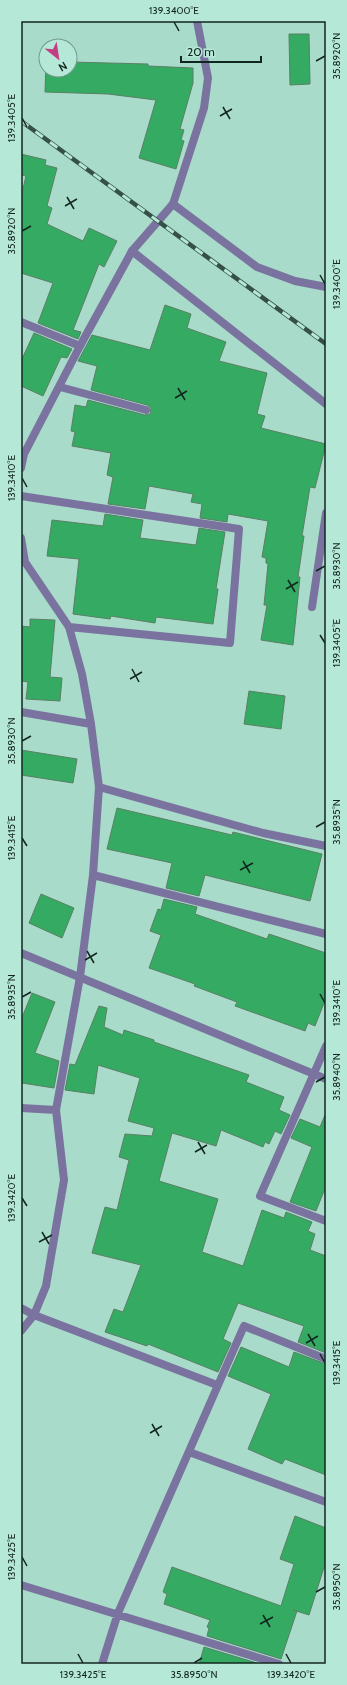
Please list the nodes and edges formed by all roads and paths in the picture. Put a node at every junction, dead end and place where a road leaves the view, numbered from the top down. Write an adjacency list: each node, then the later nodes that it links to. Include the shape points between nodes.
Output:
1 (197, 21): 2 (street, via 208,78 204,108)
2 (173, 204): 3 (street); 4 (street, via 257,267 295,281)
3 (132, 251): 6 (street); 8 (street)
4 (326, 287)
5 (21, 322): 6 (street)
6 (80, 346): 7 (street)
7 (60, 387): 9 (street); 10 (street, via 24,454)
8 (326, 404)
9 (146, 410)
10 (21, 468)
11 (21, 496): 16 (street, via 239,529 230,643)
12 (326, 513): 15 (street)
13 (21, 538): 14 (street)
14 (23, 563): 16 (street)
15 (312, 607)
16 (69, 627): 18 (street, via 82,674)
17 (21, 712): 18 (street)
18 (91, 724): 19 (street)
19 (99, 787): 20 (street, via 263,832); 21 (street)
20 (326, 846)
21 (92, 875): 22 (street); 24 (street)
22 (326, 934)
23 (21, 953): 24 (street)
24 (80, 977): 26 (street); 29 (street)
25 (326, 1046): 26 (street)
26 (314, 1075): 27 (street); 30 (street, via 260,1196)
27 (326, 1080)
28 (21, 1108): 29 (street)
29 (56, 1110): 32 (street, via 64,1180 46,1286)
30 (326, 1221)
31 (21, 1308): 32 (street)
32 (34, 1315): 33 (street); 35 (street)
33 (21, 1331)
34 (326, 1359): 35 (street, via 244,1326)
35 (217, 1385): 36 (street)
36 (190, 1452): 37 (street); 39 (street)
37 (326, 1502)
38 (21, 1584): 39 (street)
39 (118, 1614): 40 (street); 41 (street)
40 (265, 1662): 42 (street)
41 (102, 1664)
42 (279, 1664)

